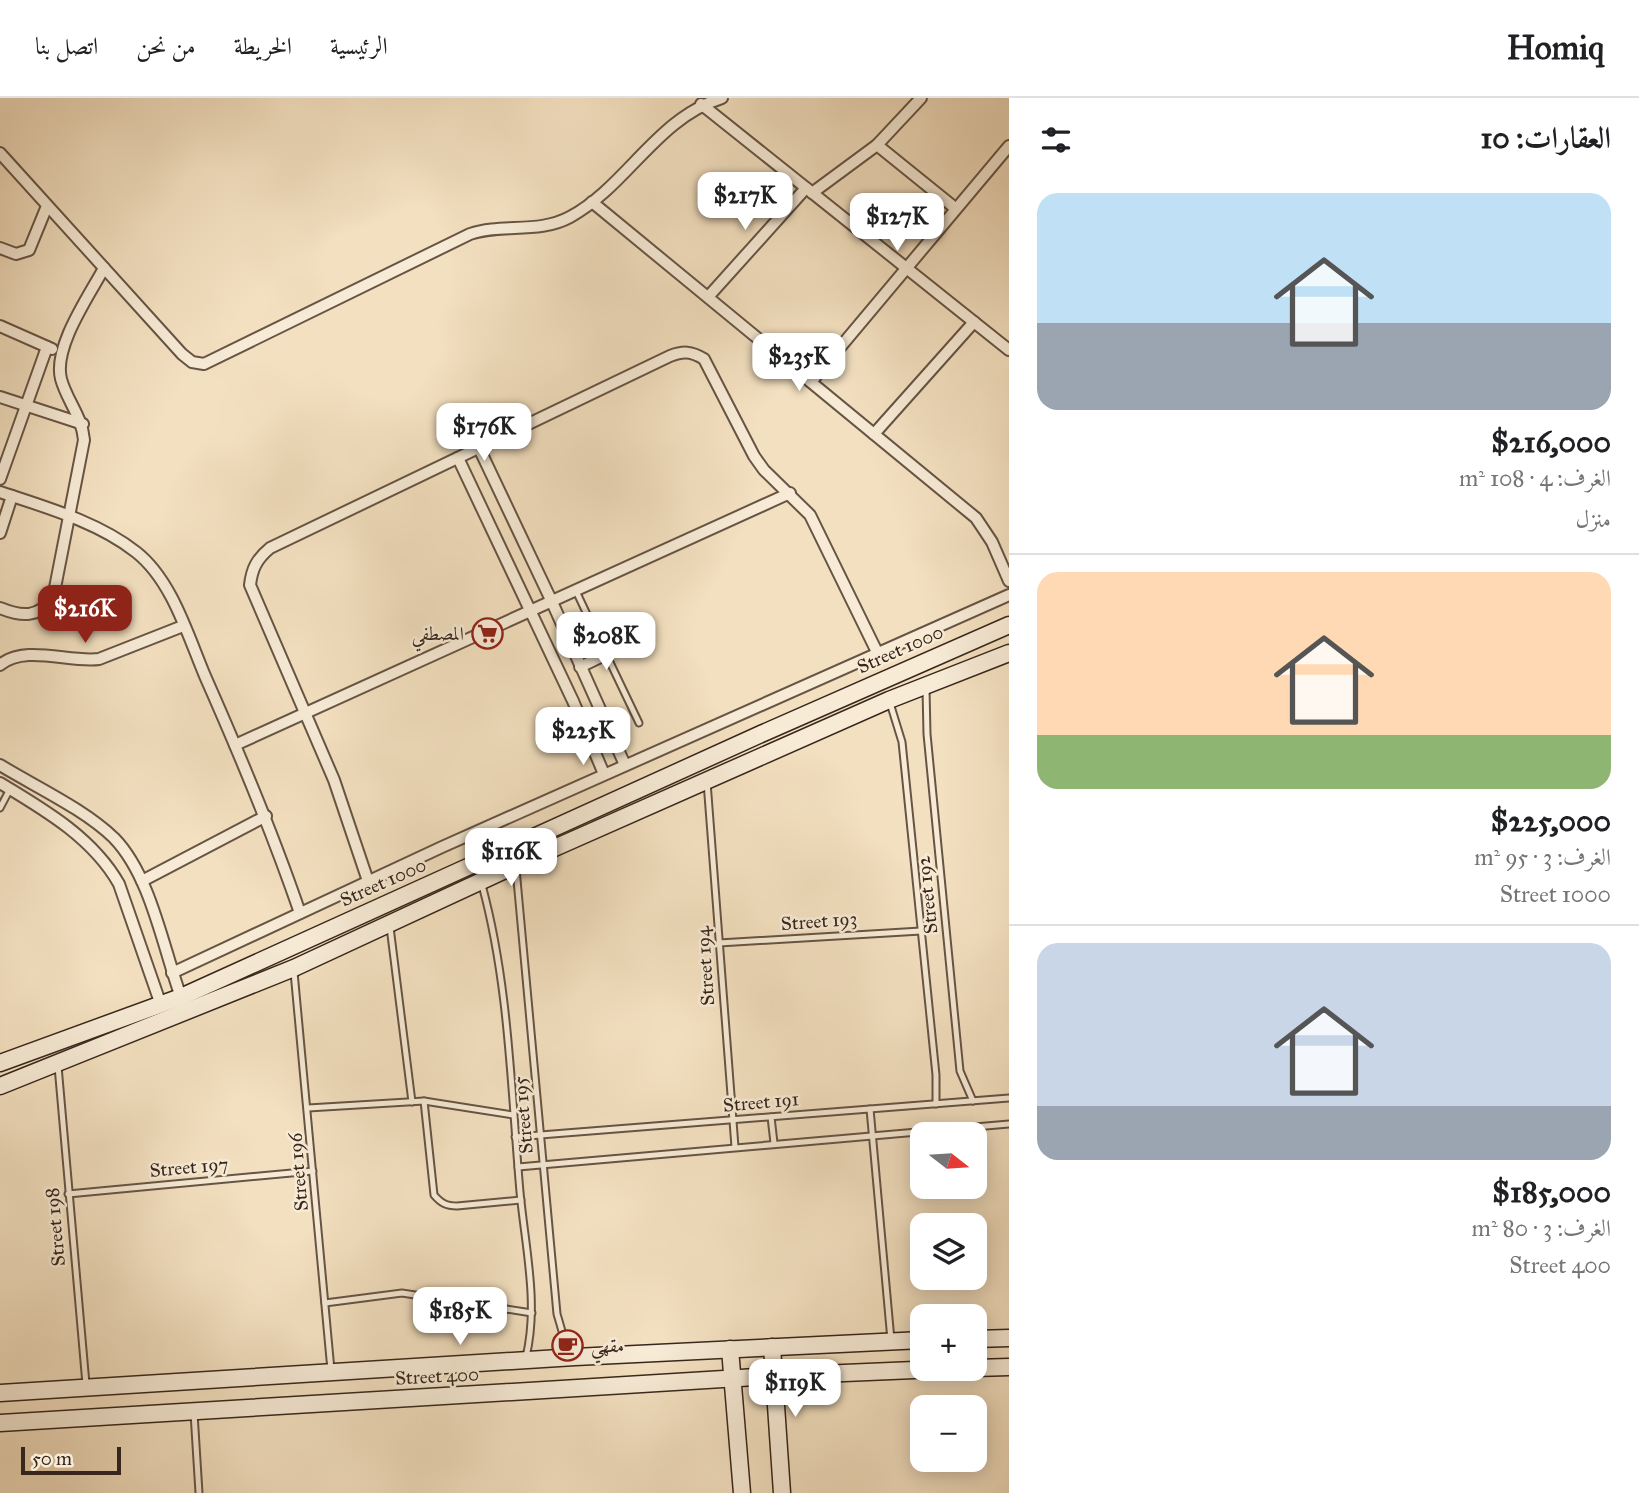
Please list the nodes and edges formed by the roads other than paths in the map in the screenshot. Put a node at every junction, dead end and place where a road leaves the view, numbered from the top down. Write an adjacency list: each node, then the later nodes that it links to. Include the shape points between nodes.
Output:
1 (722, 98): 3 (street)
2 (921, 98): 4 (street)
3 (701, 104): 7 (street); 8 (street)
4 (877, 145): 7 (street); 10 (street)
5 (1009, 146): 10 (street)
6 (0, 153): 9 (street)
7 (809, 191): 12 (street); 14 (street)
8 (592, 202): 13 (street, via 569,218 542,227 499,227 470,234 204,364 182,354); 14 (street)
9 (47, 206): 11 (street, via 29,250 16,254); 13 (street)
10 (955, 208): 12 (street)
11 (0, 248)
12 (905, 267): 15 (street); 20 (street)
13 (104, 268): 19 (street)
14 (708, 297): 20 (street)
15 (974, 322): 18 (street); 24 (street)
16 (0, 326): 17 (street)
17 (47, 347): 19 (street); 22 (street)
18 (1009, 350)
19 (61, 353): 23 (street, via 61,379)
20 (811, 382): 24 (street)
21 (0, 397): 22 (street)
22 (26, 405): 23 (street); 27 (street)
23 (83, 424): 31 (street, via 84,440)
24 (874, 434): 33 (street, via 976,518)
25 (480, 448): 26 (street); 29 (street, via 670,356 693,352 710,369 754,456); 36 (street)
26 (458, 458): 38 (street); 52 (street, via 270,548 259,558 250,585)
27 (0, 479)
28 (0, 492): 30 (street)
29 (790, 493): 34 (street); 43 (street, via 818,528)
30 (12, 496): 31 (street); 32 (street)
31 (68, 515): 37 (street, via 53,598 45,609 20,616); 40 (street, via 136,552 163,584)
32 (0, 533)
33 (1009, 581)
34 (576, 591): 36 (street); 41 (lane)
35 (1009, 595): 43 (street)
36 (552, 602): 38 (street); 47 (street)
37 (0, 608)
38 (531, 612): 51 (street); 52 (street)
39 (1009, 625): 72 (street, Street 1000)
40 (183, 626): 46 (street, via 99,659 18,656); 54 (street)
41 (600, 642)
42 (619, 648): 45 (street)
43 (877, 652): 56 (street)
44 (1009, 653): 48 (street, Street 1000)
45 (606, 654): 47 (street); 53 (lane)
46 (0, 665)
47 (580, 667): 49 (street)
48 (926, 684): 50 (street, Street 1000); 80 (lane, Street 192, via 960,1071)
49 (592, 693): 51 (street); 56 (street)
50 (889, 700): 58 (street, Street 1000); 68 (lane, Street 192, via 902,742)
51 (573, 701): 57 (street)
52 (306, 715): 54 (street); 64 (street)
53 (639, 723)
54 (235, 745): 61 (street)
55 (0, 765): 63 (street, via 95,822 130,858)
56 (625, 765): 57 (street)
57 (604, 774): 64 (street)
58 (707, 782): 62 (street, Street 1000); 69 (lane, Street 194)
59 (5, 786): 60 (lane); 73 (street, via 80,837 109,866)
60 (0, 808)
61 (266, 816): 63 (street); 66 (street)
62 (516, 865): 65 (street, Street 1000); 88 (lane, Street 195)
63 (142, 881): 71 (street)
64 (368, 881): 66 (street)
65 (481, 881): 67 (street, Street 1000); 84 (lane, Street 195, via 498,951)
66 (300, 913): 71 (street)
67 (390, 924): 70 (street, Street 1000); 78 (lane)
68 (921, 930): 69 (lane, Street 193); 81 (lane, Street 192)
69 (719, 943): 86 (lane, Street 194)
70 (294, 968): 75 (street, Street 1000); 82 (lane, Street 196)
71 (172, 973): 72 (street)
72 (181, 997): 73 (street, Street 1000)
73 (161, 1005): 74 (street, Street 1000)
74 (0, 1063)
75 (57, 1063): 76 (street, Street 1000); 96 (lane, Street 198)
76 (0, 1086)
77 (1009, 1098): 80 (lane, Street 191)
78 (412, 1101): 79 (lane); 82 (lane)
79 (424, 1101): 84 (lane); 97 (lane, via 434,1195 440,1202 457,1206)
80 (973, 1101): 81 (lane, Street 191)
81 (936, 1104): 83 (lane, Street 191)
82 (308, 1108): 95 (lane, Street 196)
83 (870, 1109): 85 (lane, Street 191); 89 (lane)
84 (513, 1115): 90 (lane, Street 195)
85 (771, 1117): 86 (lane, Street 191); 91 (lane)
86 (733, 1120): 88 (lane, Street 191); 92 (lane, Street 194)
87 (1009, 1124): 89 (lane)
88 (540, 1135): 90 (lane, Street 191); 93 (lane, Street 195)
89 (872, 1135): 91 (lane); 102 (lane)
90 (515, 1137): 94 (lane, Street 195)
91 (774, 1143): 92 (lane)
92 (735, 1147): 93 (lane)
93 (543, 1164): 94 (lane); 106 (lane, Street 195, via 557,1314)
94 (518, 1167): 97 (lane, Street 195)
95 (313, 1171): 96 (lane, Street 197); 98 (lane, Street 196)
96 (68, 1194): 114 (lane, Street 198)
97 (521, 1200): 99 (lane, Street 195)
98 (325, 1303): 99 (lane, via 402,1293); 111 (lane, Street 196)
99 (532, 1313): 107 (lane, Street 195)
100 (1009, 1338): 101 (street)
101 (987, 1339)
102 (891, 1340): 103 (street, Street 400); 104 (street, Street 400)
103 (910, 1340)
104 (772, 1347): 105 (street, Street 400); 112 (street)
105 (730, 1349): 106 (street, Street 400); 113 (street)
106 (575, 1357): 107 (street, Street 400)
107 (525, 1362): 111 (street, Street 400)
108 (1009, 1367): 109 (street)
109 (987, 1368)
110 (910, 1370): 112 (street, Street 400)
111 (331, 1373): 114 (street, Street 400)
112 (774, 1376): 113 (street, Street 400); 120 (street)
113 (733, 1379): 116 (street, Street 400); 119 (street)
114 (86, 1388): 115 (street, Street 400)
115 (0, 1393)
116 (194, 1410): 117 (street, Street 400); 118 (lane)
117 (0, 1423)
118 (199, 1493)
119 (742, 1493)
120 (782, 1493)

